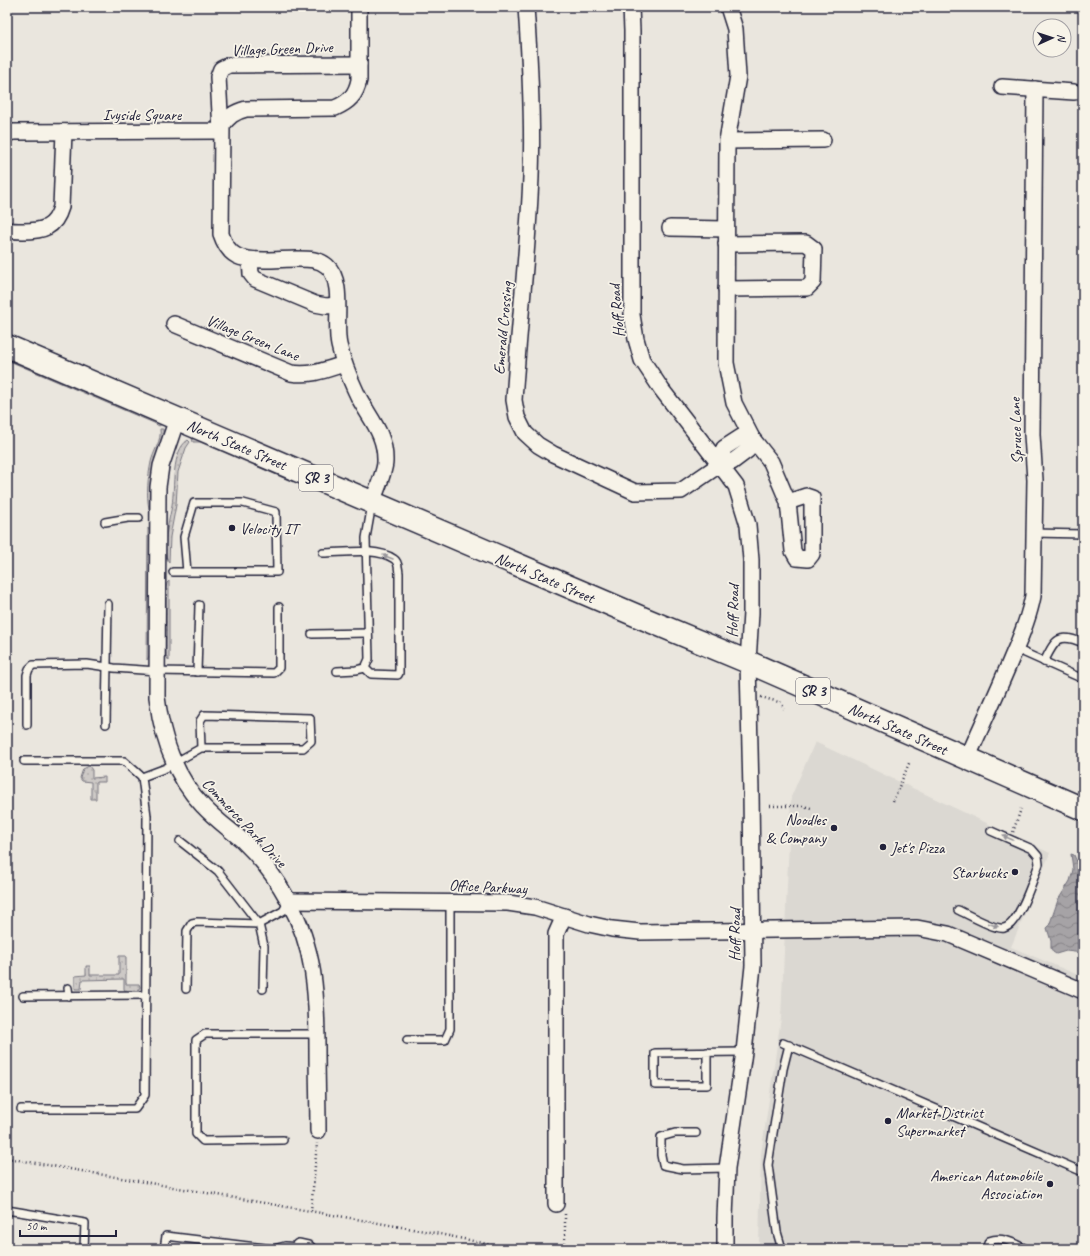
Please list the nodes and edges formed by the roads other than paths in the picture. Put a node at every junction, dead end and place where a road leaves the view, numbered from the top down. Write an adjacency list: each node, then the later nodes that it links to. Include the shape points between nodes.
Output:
1 (359, 7): 5 (street)
2 (526, 7): 26 (street, Emerald Crossing, via 531,95 531,176 514,400 517,418 525,433 538,445 635,492 681,491)
3 (631, 7): 26 (street, Hoff Road, via 632,315 636,339 642,360)
4 (728, 7): 12 (street, via 734,29 738,76)
5 (359, 64): 10 (street, via 357,89 345,104 335,108 246,109 227,118); 10 (street, Village Green Drive, via 229,65 221,69 218,77)
6 (1002, 87): 7 (street)
7 (1035, 89): 8 (street); 31 (street, Spruce Lane, via 1032,336)
8 (1069, 92)
9 (64, 132): 10 (street, Ivyside Square); 11 (street, Ivyside Square); 16 (street, via 59,215 53,223 36,231)
10 (221, 132): 18 (street, Village Green Drive, via 221,234 229,251 237,257)
11 (7, 133)
12 (727, 140): 13 (street); 15 (street)
13 (823, 140)
14 (670, 228): 15 (street)
15 (726, 229): 17 (street)
16 (7, 230)
17 (726, 244): 19 (street); 19 (street, via 806,243 814,249 813,282 807,288)
18 (250, 260): 20 (street, via 255,279 315,304); 20 (street, Village Green Drive, via 318,261 333,274 337,284)
19 (726, 289): 25 (street, via 726,363 734,403)
20 (337, 305): 23 (street, Village Green Drive, via 337,337)
21 (174, 324): 23 (street, Village Green Lane, via 291,373 315,373)
22 (7, 346): 24 (main road, North State Street / SR 3)
23 (344, 364): 27 (street, Village Green Drive, via 383,442 386,463)
24 (178, 419): 27 (main road, North State Street / SR 3); 35 (street, Commerce Park Drive, via 161,466 154,518)
25 (752, 438): 26 (street, via 741,437 724,448); 28 (street, via 771,462)
26 (719, 465): 44 (street, Hoff Road, via 736,486 748,525 751,613)
27 (372, 502): 33 (lane); 44 (main road, North State Street / SR 3)
28 (788, 502)
29 (139, 518): 30 (lane)
30 (105, 522)
31 (1034, 533): 32 (lane); 43 (street, Spruce Lane, via 1033,596)
32 (1083, 534)
33 (366, 552): 34 (lane); 41 (lane); 47 (lane, one-way to 33, via 371,674 399,673 398,567 394,559 375,552)
34 (323, 553)
35 (166, 572): 36 (lane); 48 (street, Commerce Park Drive)
36 (187, 572): 36 (lane, via 276,572 276,512 243,503 194,503 184,537)
37 (108, 604): 46 (lane)
38 (199, 605): 50 (lane)
39 (279, 607): 50 (lane, via 277,671)
40 (312, 634): 41 (lane)
41 (368, 634): 47 (lane, via 369,659)
42 (1083, 643): 45 (lane, via 1062,638 1053,644)
43 (1016, 649): 45 (lane); 55 (street, Spruce Lane)
44 (748, 662): 55 (main road, North State Street / SR 3); 67 (street, Hoff Road)
45 (1044, 662): 51 (lane)
46 (107, 667): 48 (lane); 52 (lane); 53 (lane, via 87,664 33,665 26,675)
47 (365, 668): 49 (lane)
48 (157, 671): 50 (lane); 57 (street, Commerce Park Drive, via 160,722)
49 (337, 671)
50 (197, 672)
51 (1083, 679)
52 (106, 724)
53 (27, 725)
54 (201, 748): 54 (lane, via 303,748 311,741 310,718 204,715 200,720); 57 (lane)
55 (967, 759): 59 (main road, North State Street / SR 3)
56 (24, 761): 58 (lane, via 124,761)
57 (174, 763): 58 (lane); 62 (street, Commerce Park Drive, via 189,789 203,806 262,862)
58 (142, 777): 72 (lane, via 147,816)
59 (1083, 809)
60 (991, 831): 64 (lane, one-way to 60, via 995,927 1003,928 1011,925 1017,917 1039,864 1038,856 1032,849)
61 (180, 841): 66 (lane, via 218,871)
62 (289, 901): 63 (street, Office Parkway); 66 (lane, via 283,910); 75 (street, Commerce Park Drive, via 300,925 316,984)
63 (450, 902): 65 (street, Office Parkway, via 508,903 535,907); 76 (lane, via 450,1029 445,1040)
64 (958, 910)
65 (564, 916): 67 (street, Office Parkway, via 588,924 640,932); 85 (street, via 556,934)
66 (259, 924): 69 (lane, via 192,923 187,931); 70 (lane, via 264,946)
67 (753, 930): 71 (street, Office Parkway, via 917,928 948,934); 78 (street, Hoff Road)
68 (68, 988): 74 (lane)
69 (186, 989)
70 (263, 989)
71 (1083, 991)
72 (146, 995): 74 (lane); 79 (lane, via 145,1095 135,1109)
73 (22, 996): 74 (lane)
74 (69, 996)
75 (317, 1034): 80 (street, Commerce Park Drive); 82 (lane, via 205,1034 196,1040 196,1134 203,1141)
76 (407, 1040)
77 (708, 1052): 77 (lane, via 655,1053 655,1085 708,1085); 78 (lane)
78 (744, 1052): 83 (street, Hoff Road)
79 (21, 1109)
80 (318, 1131)
81 (696, 1133): 83 (lane, via 675,1133 662,1137 663,1165 683,1169)
82 (283, 1140)
83 (728, 1168): 91 (street, Hoff Road, via 724,1218)
84 (1083, 1172): 92 (lane, via 786,1044 768,1165 777,1232)
85 (560, 1207)
86 (7, 1210): 88 (lane, via 85,1223)
87 (303, 1248): 90 (lane, via 285,1246)
88 (84, 1249)
89 (164, 1249): 90 (lane, via 166,1236)
90 (274, 1249)
91 (726, 1249)
92 (782, 1249)
93 (986, 1249): 94 (lane, via 989,1241 996,1238)
94 (1026, 1249)

